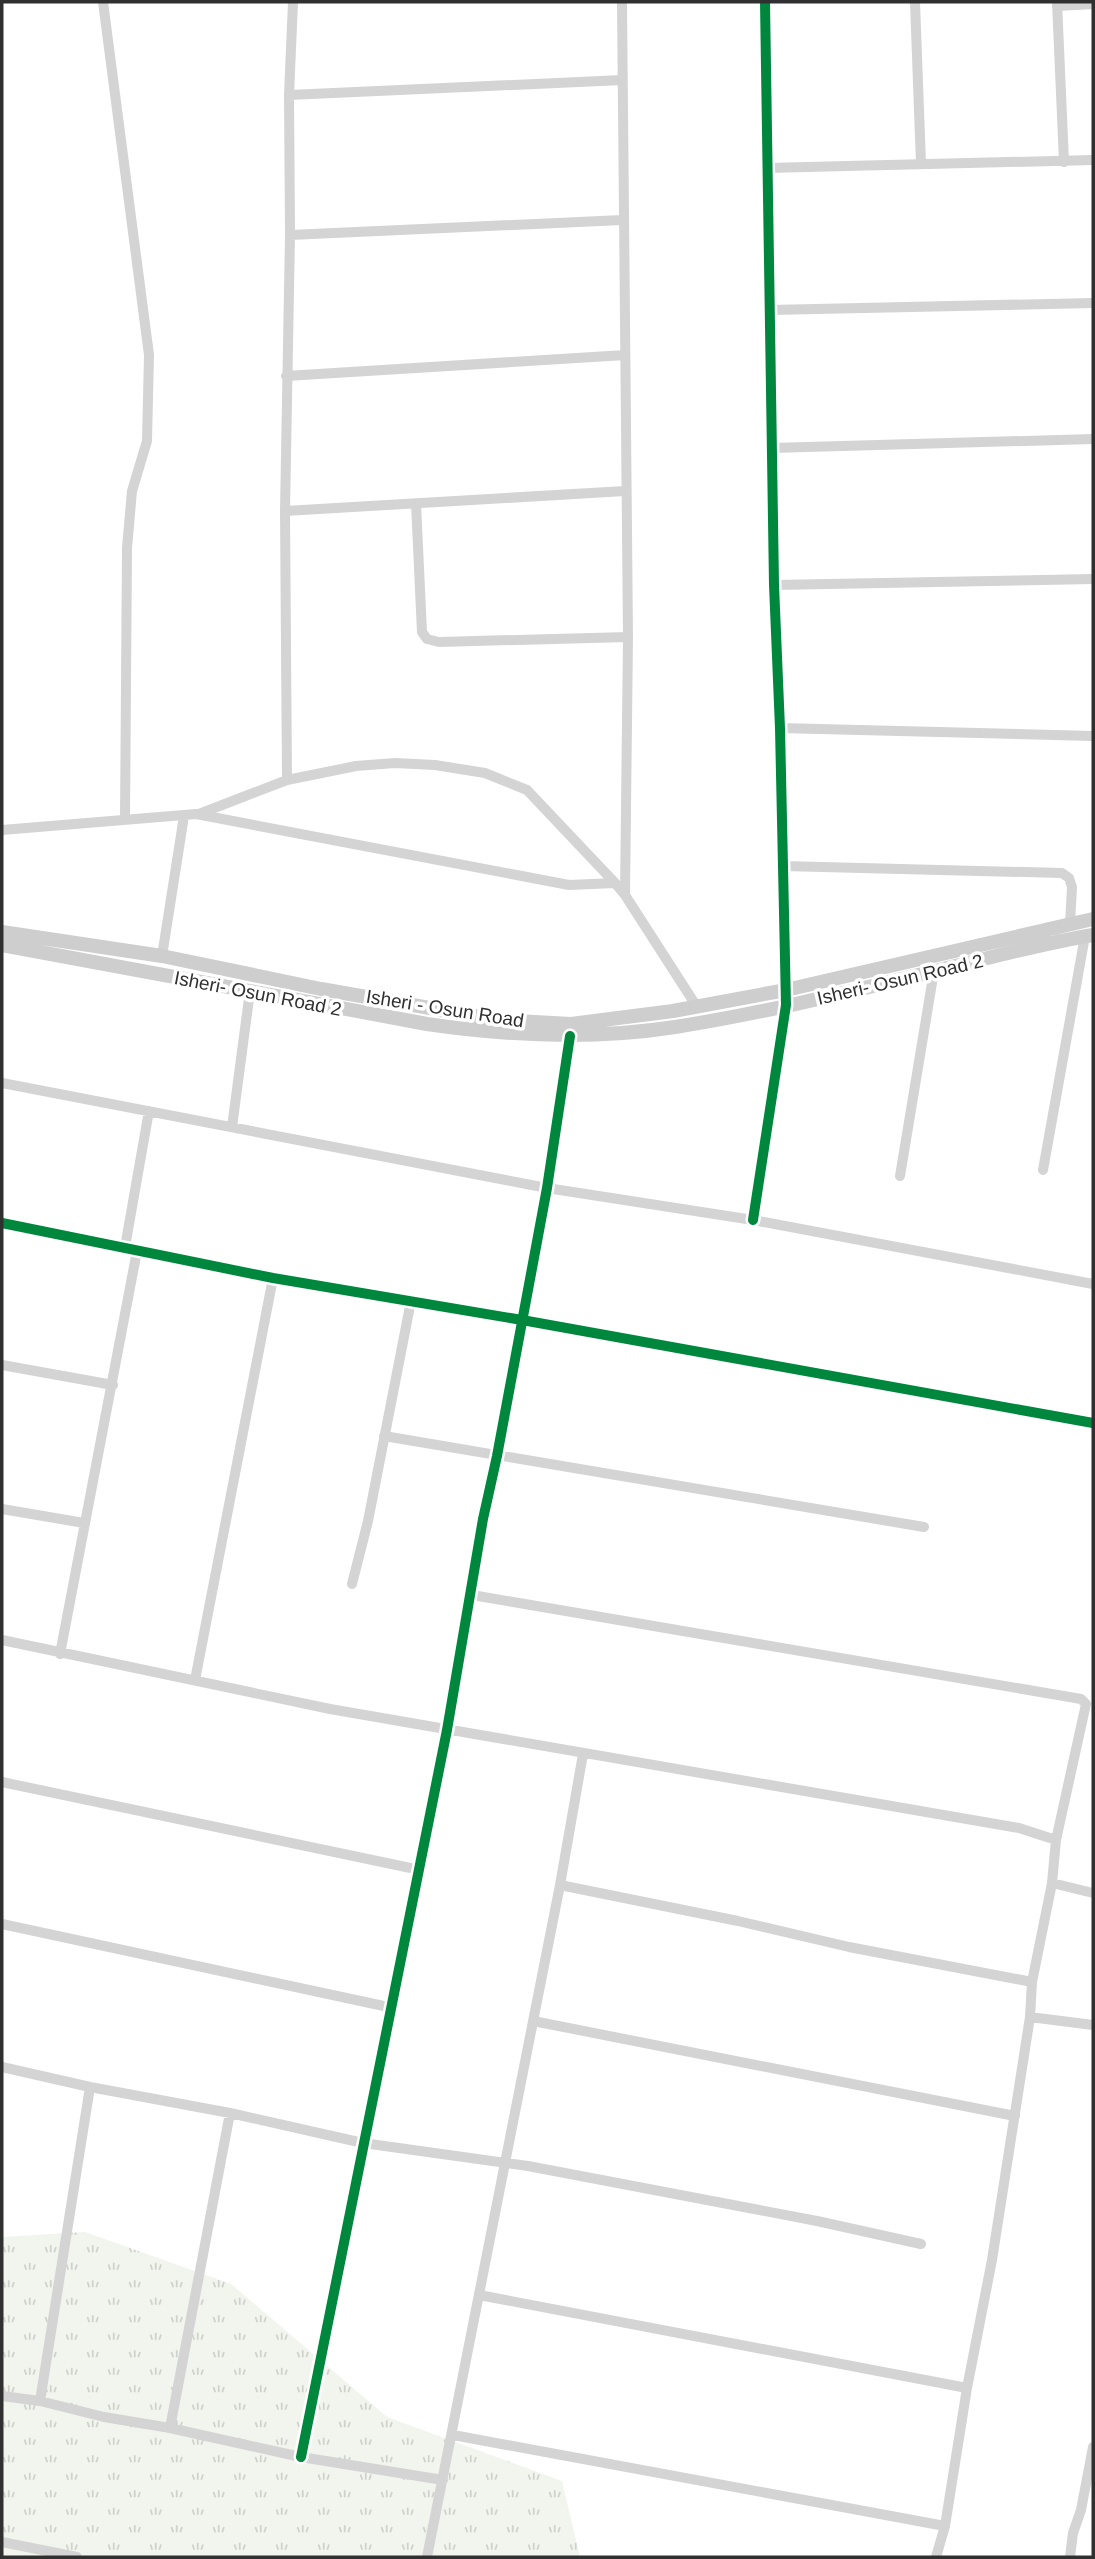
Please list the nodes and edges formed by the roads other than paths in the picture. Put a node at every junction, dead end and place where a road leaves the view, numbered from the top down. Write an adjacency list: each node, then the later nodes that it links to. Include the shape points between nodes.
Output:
1 (103, 2): 32 (street, via 149,355 147,441 132,491 127,548)
2 (293, 2): 9 (street)
3 (622, 2): 8 (street)
4 (765, 2): 13 (street)
5 (915, 2): 12 (street)
6 (1057, 4): 7 (street); 11 (street)
7 (1093, 4)
8 (622, 80): 9 (street); 14 (street)
9 (289, 95): 15 (street)
10 (1093, 160): 11 (street)
11 (1064, 162): 12 (street)
12 (921, 164): 13 (street)
13 (767, 168): 17 (street)
14 (622, 219): 15 (street); 18 (street)
15 (290, 234): 19 (street)
16 (1093, 303): 17 (street)
17 (771, 310): 21 (street)
18 (625, 355): 19 (street); 22 (street)
19 (286, 376): 24 (street)
20 (1093, 439): 21 (street)
21 (772, 448): 26 (street)
22 (625, 491): 23 (street); 27 (street)
23 (416, 504): 24 (street); 27 (street, via 422,632 427,639)
24 (285, 511): 30 (street)
25 (1093, 579): 26 (street)
26 (774, 585): 28 (street)
27 (628, 638): 36 (street)
28 (780, 728): 29 (street); 34 (street)
29 (1093, 737)
30 (287, 780): 31 (street); 35 (street, via 395,763 485,774 527,790)
31 (190, 815): 32 (street); 35 (street, via 569,885); 42 (street)
32 (125, 820): 33 (street)
33 (2, 830)
34 (783, 866): 38 (street, via 1062,873 1072,887); 44 (street)
35 (615, 883): 36 (street)
36 (625, 895): 47 (street)
37 (1093, 919): 38 (main road, Isheri - Osun Road)
38 (1070, 924): 44 (main road, Isheri - Osun Road)
39 (2, 932): 42 (main road, Isheri - Osun Road)
40 (1089, 936): 43 (main road, Isheri- Osun Road 2); 52 (street)
41 (2, 945): 45 (main road, Isheri- Osun Road 2)
42 (162, 956): 47 (main road, Isheri - Osun Road, via 498,1020 571,1024)
43 (934, 971): 46 (main road, Isheri- Osun Road 2); 53 (street)
44 (786, 990): 46 (street); 47 (main road, Isheri - Osun Road)
45 (250, 991): 48 (main road, Isheri- Osun Road 2, via 487,1033); 51 (street)
46 (786, 1005): 48 (main road, Isheri- Osun Road 2, via 673,1027); 55 (street)
47 (697, 1007)
48 (570, 1036): 54 (street)
49 (2, 1083): 50 (street)
50 (149, 1111): 51 (street); 57 (street)
51 (232, 1127): 54 (street)
52 (1043, 1170)
53 (900, 1176)
54 (547, 1188): 55 (street); 62 (street)
55 (753, 1220): 60 (street)
56 (2, 1223): 57 (street)
57 (125, 1247): 58 (street)
58 (137, 1251): 59 (street); 64 (street)
59 (272, 1278): 61 (street); 75 (street)
60 (1093, 1284)
61 (411, 1301): 62 (street); 66 (street)
62 (522, 1320): 65 (street); 67 (street)
63 (2, 1365): 64 (street)
64 (113, 1385): 69 (street)
65 (1093, 1423)
66 (384, 1436): 67 (street); 71 (street)
67 (497, 1456): 70 (street); 72 (street)
68 (2, 1509): 69 (street)
69 (84, 1523): 74 (street)
70 (924, 1527)
71 (352, 1584)
72 (472, 1595): 76 (street); 79 (street, via 1081,1699 1086,1704)
73 (2, 1640): 74 (street)
74 (60, 1654): 75 (street)
75 (195, 1680): 76 (street)
76 (447, 1730): 77 (street); 80 (street)
77 (583, 1754): 79 (street, via 1019,1828); 82 (street)
78 (2, 1782): 80 (street)
79 (1056, 1840): 81 (street)
80 (420, 1870): 86 (street)
81 (1052, 1882): 83 (street); 85 (street)
82 (560, 1885): 85 (street); 88 (street)
83 (1093, 1893)
84 (2, 1924): 86 (street)
85 (1032, 1982): 87 (street)
86 (393, 2008): 94 (street)
87 (1030, 2017): 89 (street); 93 (street)
88 (533, 2021): 93 (street); 95 (street)
89 (1093, 2025)
90 (2, 2067): 91 (street)
91 (90, 2087): 92 (street); 100 (street)
92 (230, 2113): 94 (street); 101 (street)
93 (1015, 2116): 98 (street)
94 (363, 2143): 95 (street); 104 (street)
95 (504, 2164): 96 (street); 97 (street)
96 (921, 2244)
97 (479, 2295): 98 (street); 102 (street)
98 (967, 2388): 106 (street)
99 (2, 2396): 100 (street)
100 (40, 2401): 101 (street)
101 (170, 2428): 104 (street)
102 (453, 2435): 105 (street); 106 (street)
103 (1093, 2447): 111 (street)
104 (301, 2457): 105 (street)
105 (443, 2480): 109 (street)
106 (945, 2526): 110 (street)
107 (2, 2542): 108 (street)
108 (77, 2557)
109 (427, 2557)
110 (936, 2557)
111 (1070, 2557)

